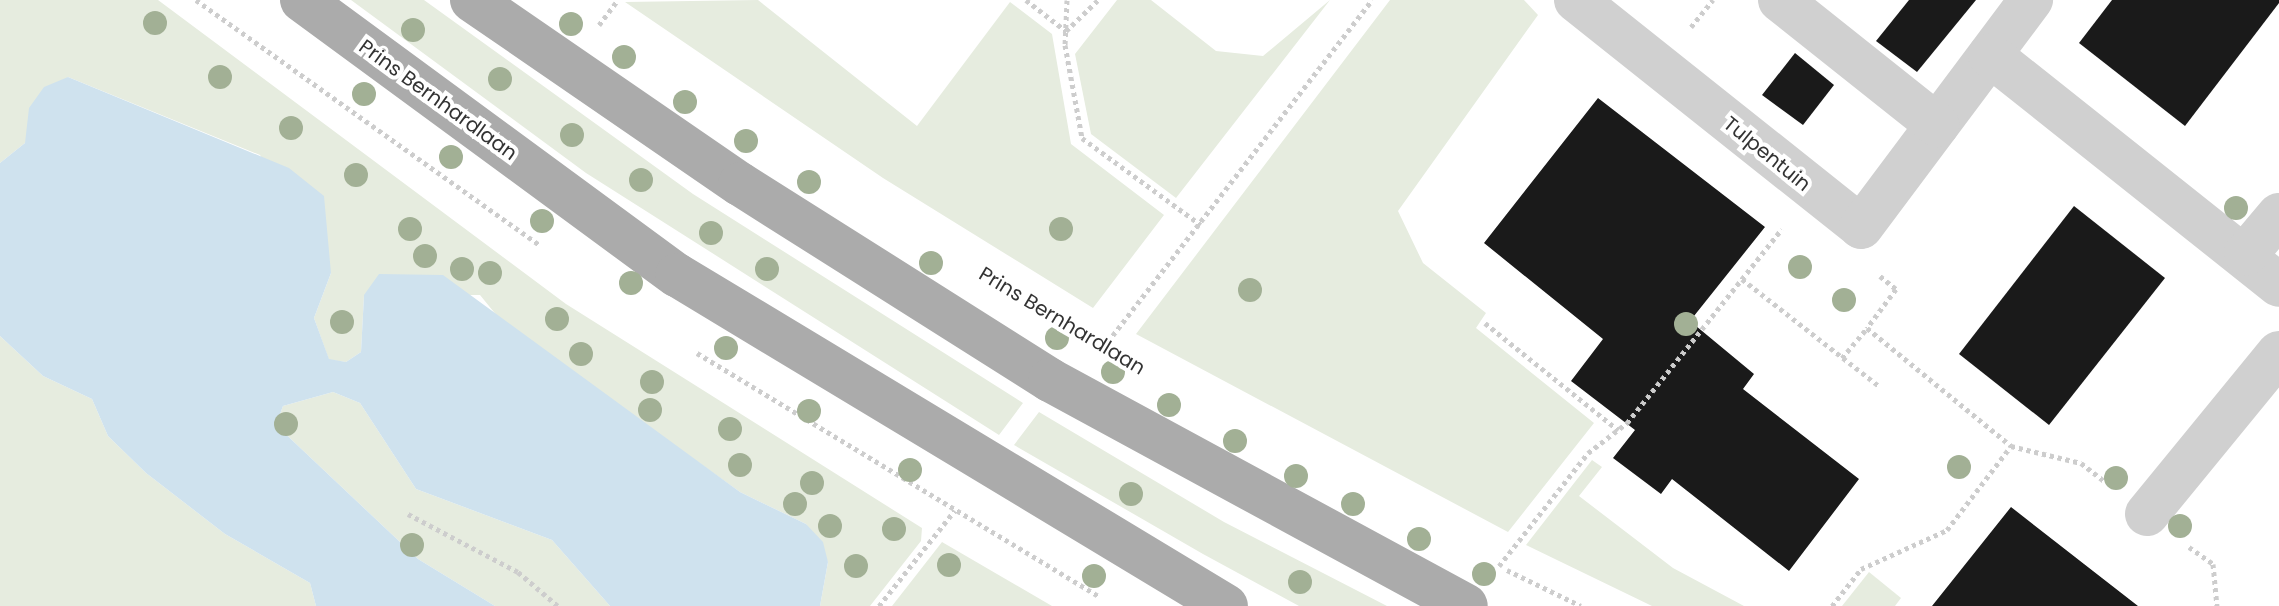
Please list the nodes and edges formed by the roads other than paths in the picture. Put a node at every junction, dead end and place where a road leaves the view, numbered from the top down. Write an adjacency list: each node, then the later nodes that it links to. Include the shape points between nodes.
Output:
1 (302, 0): 13 (main road, Prins Bernhardlaan, via 677,275)
2 (472, 0): 14 (main road, via 740,184 1050,380)
3 (1576, 0): 7 (street, Tulpentuin, via 1861,227)
4 (1780, 0): 7 (street)
5 (2031, 0): 6 (street)
6 (1990, 55): 7 (street); 9 (street)
7 (1937, 125)
8 (2279, 215): 9 (street)
9 (2246, 254): 10 (street)
10 (2279, 285)
11 (2279, 353): 12 (street)
12 (2147, 514)
13 (1226, 606)
14 (1466, 606)

